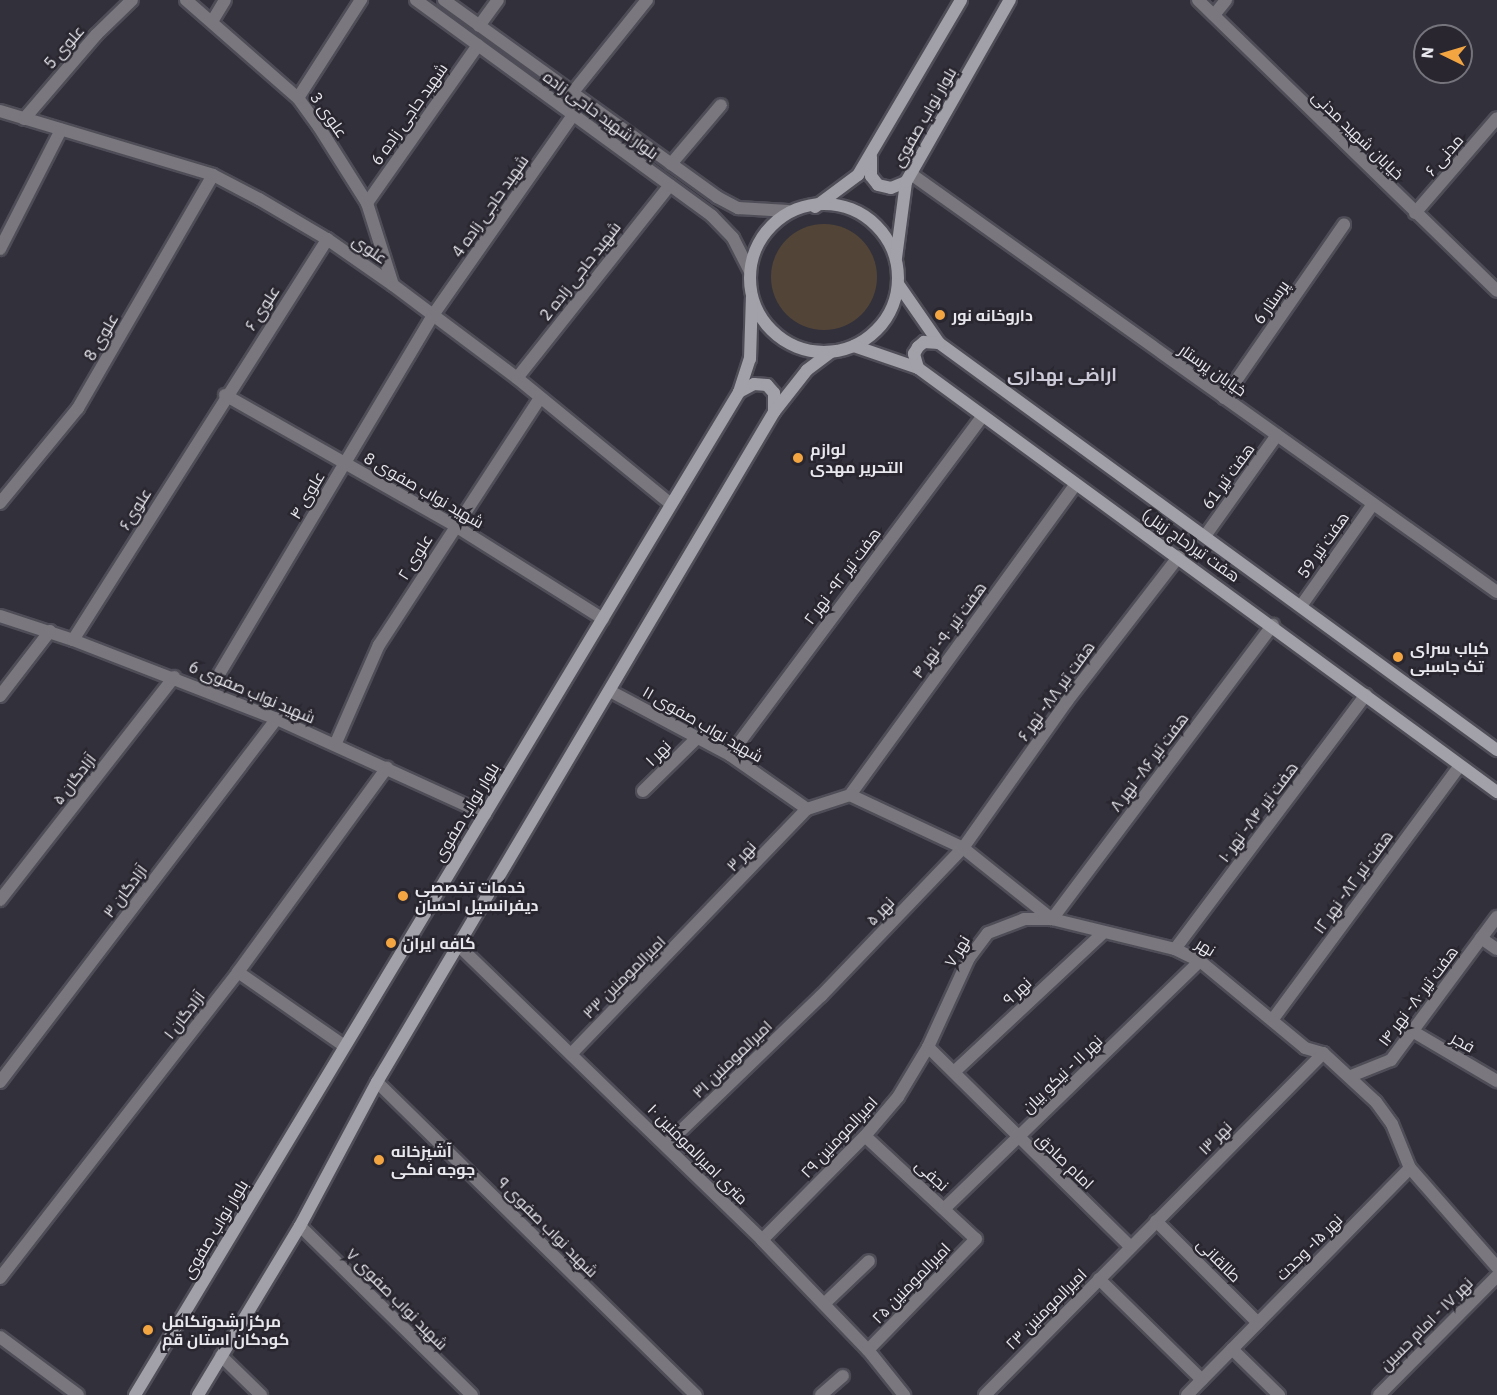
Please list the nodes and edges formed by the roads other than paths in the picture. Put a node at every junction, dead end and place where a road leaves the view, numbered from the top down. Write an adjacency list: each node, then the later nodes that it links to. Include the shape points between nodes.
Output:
1 (132, 0): 23 (street, علوی 5, via 96,35)
2 (186, 0): 14 (street, علوی 3)
3 (225, 0): 14 (street)
4 (361, 0): 18 (street)
5 (416, 0): 16 (street, بلوار شهید حاجی زاده)
6 (444, 0): 15 (street, بلوار شهید حاجی زاده)
7 (498, 0): 15 (street)
8 (647, 0): 17 (street)
9 (961, 0): 25 (main road, بلوار نواب صفوی)
10 (1010, 0): 28 (main road, بلوار نواب صفوی)
11 (1198, 0): 13 (street, خیابان شهید مدنی)
12 (1227, 0): 13 (street)
13 (1214, 15): 33 (street, خیابان شهید مدنی)
14 (213, 20): 18 (street, علوی 3)
15 (479, 26): 17 (street, بلوار شهید حاجی زاده)
16 (478, 45): 21 (street, بلوار شهید حاجی زاده); 30 (street, شهید حاجی زاده 6)
17 (573, 92): 26 (street, بلوار شهید حاجی زاده)
18 (298, 98): 30 (street, علوی 3)
19 (721, 105): 26 (street)
20 (0, 111): 23 (street, علوی)
21 (573, 115): 29 (street, بلوار شهید حاجی زاده); 43 (street, شهید حاجی زاده 4)
22 (1497, 118): 33 (street, مدنی ۶)
23 (24, 119): 24 (street, علوی)
24 (61, 130): 27 (street, علوی); 36 (street)
25 (871, 157): 28 (main road, via 871,176 878,185 891,188); 31 (main road, بلوار نواب صفوی, via 858,175)
26 (671, 164): 32 (street, بلوار شهید حاجی زاده, via 738,208)
27 (213, 175): 35 (street, علوی); 58 (street, علوی 8, via 78,408)
28 (908, 178): 37 (main road, بلوار نواب صفوی); 52 (street, خیابان پرستار)
29 (670, 186): 38 (street, بلوار شهید حاجی زاده, via 733,237); 48 (street, شهید حاجی زاده 2)
30 (367, 202): 40 (street, علوی 3)
31 (815, 207): 32 (main road); 37 (main road, via 843,206 867,217 885,236)
32 (788, 212): 38 (main road, via 762,238)
33 (1415, 213): 41 (street, خیابان شهید مدنی)
34 (1344, 225): 52 (street, پرستار 6)
35 (327, 239): 40 (street, علوی); 50 (street, علوی ۶)
36 (0, 249)
37 (896, 259): 39 (main road)
38 (750, 271): 42 (main road)
39 (898, 284): 44 (main road, هفت تیر(حاج زینل)); 45 (main road, via 891,310 881,324)
40 (393, 285): 43 (street, علوی)
41 (1497, 291)
42 (752, 297): 46 (main road, via 763,321 781,339 805,350); 49 (main road, بلوار نواب صفوی, via 750,360)
43 (433, 315): 48 (street, علوی); 56 (street, علوی ۴)
44 (939, 344): 47 (main road, via 924,342 918,347 914,354); 62 (main road, هفت تیر(حاج زینل))
45 (854, 346): 46 (main road); 47 (main road, هفت تیر(حاج زینل))
46 (831, 352): 53 (main road, via 807,370)
47 (918, 368): 54 (main road, هفت تیر(حاج زینل))
48 (517, 378): 51 (street, علوی)
49 (739, 393): 53 (main road, via 754,384 767,385 774,393); 59 (main road, بلوار نواب صفوی)
50 (225, 395): 56 (street, شهید نواب صفوی 8); 70 (street, علوی۶)
51 (540, 398): 59 (street, علوی); 61 (street, علوی ۲)
52 (1224, 398): 55 (street, خیابان پرستار)
53 (774, 412): 73 (main road)
54 (982, 417): 57 (main road, هفت تیر(حاج زینل)); 80 (street, هفت تیر ۹۲- نهر ۲)
55 (1277, 435): 60 (street, خیابان پرستار); 62 (street, هفت تیر 61)
56 (345, 463): 61 (street, شهید نواب صفوی 8); 72 (street, علوی ۴)
57 (1075, 485): 63 (main road, هفت تیر(حاج زینل)); 85 (street, هفت تیر ۹۰- نهر ۴)
58 (0, 503)
59 (671, 504): 67 (main road, بلوار نواب صفوی)
60 (1373, 504): 64 (street, خیابان پرستار); 65 (street, هفت تیر 59)
61 (454, 525): 67 (street, شهید نواب صفوی 8); 78 (street, علوی ۲, via 379,645)
62 (1205, 536): 65 (main road, هفت تیر(حاج زینل))
63 (1179, 556): 68 (main road, هفت تیر(حاج زینل)); 88 (street, هفت تیر ۸۸- نهر ۶, via 1067,701)
64 (1497, 592)
65 (1301, 606): 79 (main road, هفت تیر(حاج زینل))
66 (0, 616): 69 (street, شهید نواب صفوی 6)
67 (603, 619): 87 (main road, بلوار نواب صفوی)
68 (1273, 625): 74 (main road, هفت تیر(حاج زینل)); 91 (street, هفت تیر ۸۶- نهر ۸)
69 (50, 631): 70 (street, شهید نواب صفوی 6); 75 (street)
70 (73, 640): 71 (street, شهید نواب صفوی 6)
71 (174, 677): 72 (street, شهید نواب صفوی 6); 89 (street, آزادگان ۵)
72 (209, 691): 76 (street, شهید نواب صفوی 6)
73 (610, 691): 77 (street, شهید نواب صفوی ۱۱); 95 (main road)
74 (1366, 695): 81 (main road, هفت تیر(حاج زینل)); 96 (street, هفت تیر ۸۴- نهر ۱۰)
75 (0, 696)
76 (277, 719): 78 (street, شهید نواب صفوی 6); 110 (street, آزادگان ۳)
77 (696, 739): 80 (street, شهید نواب صفوی ۱۱); 83 (street, نهر ۱)
78 (336, 745): 82 (street, شهید نواب صفوی 6)
79 (1497, 750)
80 (730, 755): 86 (street, شهید نواب صفوی ۱۱)
81 (1460, 765): 84 (main road, هفت تیر(حاج زینل)); 101 (street, هفت تیر ۸۲- نهر ۱۲)
82 (387, 768): 87 (street, شهید نواب صفوی 6); 99 (street, آزادگان ۱)
83 (643, 791)
84 (1497, 792)
85 (850, 795): 86 (street); 88 (street, نهر)
86 (807, 809): 92 (street, نهر ۳)
87 (485, 814): 103 (main road, بلوار نواب صفوی)
88 (963, 848): 91 (street, نهر); 100 (street, نهر ۵)
89 (0, 900)
90 (1497, 917): 94 (street, هفت تیر ۸۰- نهر ۱۴)
91 (1052, 919): 93 (street, نهر); 104 (street, نهر ۷, via 1024,919 988,933 969,958)
92 (698, 925): 105 (street, امیرالمومنین ۳۳)
93 (1102, 934): 96 (street, نهر); 107 (street, نهر ۹)
94 (1481, 938): 97 (street); 102 (street, هفت تیر ۸۰- نهر ۱۴)
95 (459, 946): 105 (street, ۱۰ متری امیرالمومنین); 111 (main road)
96 (1175, 949): 98 (street, نهر)
97 (1497, 949)
98 (1200, 961): 101 (street, نهر); 113 (street, نهر ۱۱ - نیکو بیان)
99 (238, 972): 103 (street); 125 (street, آزادگان ۱)
100 (821, 996): 114 (street, امیرالمومنین ۳۱)
101 (1273, 1019): 106 (street, نهر, via 1305,1048)
102 (1412, 1031): 108 (street, هفت تیر ۸۰- نهر ۱۴, via 1391,1060); 109 (street, فجر)
103 (343, 1045): 136 (main road, بلوار نواب صفوی)
104 (928, 1047): 107 (street, امام صادق); 112 (street, امیرالمومنین ۲۹, via 897,1097)
105 (572, 1053): 114 (street, ۱۰ متری امیرالمومنین)
106 (1323, 1053): 108 (street, نهر); 117 (street, نهر ۱۳)
107 (954, 1072): 113 (street, امام صادق)
108 (1351, 1077): 115 (street, نهر, via 1392,1124)
109 (1497, 1081)
110 (0, 1082)
111 (377, 1082): 118 (main road); 140 (street, شهید نواب صفوی ۹)
112 (865, 1136): 116 (street, نجفی); 120 (street, امیرالمومنین ۲۹)
113 (1018, 1139): 116 (street, نهر ۱۱ - نیکو بیان); 121 (street, امام صادق)
114 (666, 1145): 120 (street, ۱۰ متری امیرالمومنین)
115 (1410, 1168): 123 (street, نهر); 128 (street, نهر ۱۵- وحدت)
116 (945, 1208): 119 (street, نجفی)
117 (1156, 1221): 121 (street, نهر ۱۳); 128 (street, طالقانی)
118 (300, 1226): 132 (main road); 139 (street, شهید نواب صفوی ۷)
119 (976, 1239): 131 (street, امیرالمومنین ۲۵)
120 (762, 1240): 127 (street, ۱۰ متری امیرالمومنین)
121 (1130, 1246): 126 (street, امیرالمومنین ۲۳)
122 (869, 1261): 127 (street)
123 (1497, 1267)
124 (1497, 1276): 146 (street, نهر ۱۷ - امام حسین)
125 (0, 1278)
126 (1099, 1279): 134 (street); 143 (street, امیرالمومنین ۲۳)
127 (824, 1304): 131 (street, ۱۰ متری امیرالمومنین)
128 (1258, 1323): 130 (street, نهر ۱۵- وحدت)
129 (0, 1337): 135 (street)
130 (1232, 1349): 134 (street, نهر ۱۵- وحدت); 145 (street)
131 (868, 1350): 142 (street, ۱۰ متری امیرالمومنین)
132 (221, 1356): 137 (main road); 138 (street)
133 (843, 1376): 141 (street)
134 (1202, 1380): 144 (street, نهر ۱۵- وحدت)
135 (78, 1395)
136 (135, 1395)
137 (198, 1395)
138 (261, 1395)
139 (472, 1395)
140 (696, 1395)
141 (821, 1395)
142 (904, 1395)
143 (985, 1395)
144 (1187, 1395)
145 (1279, 1395)
146 (1378, 1395)

